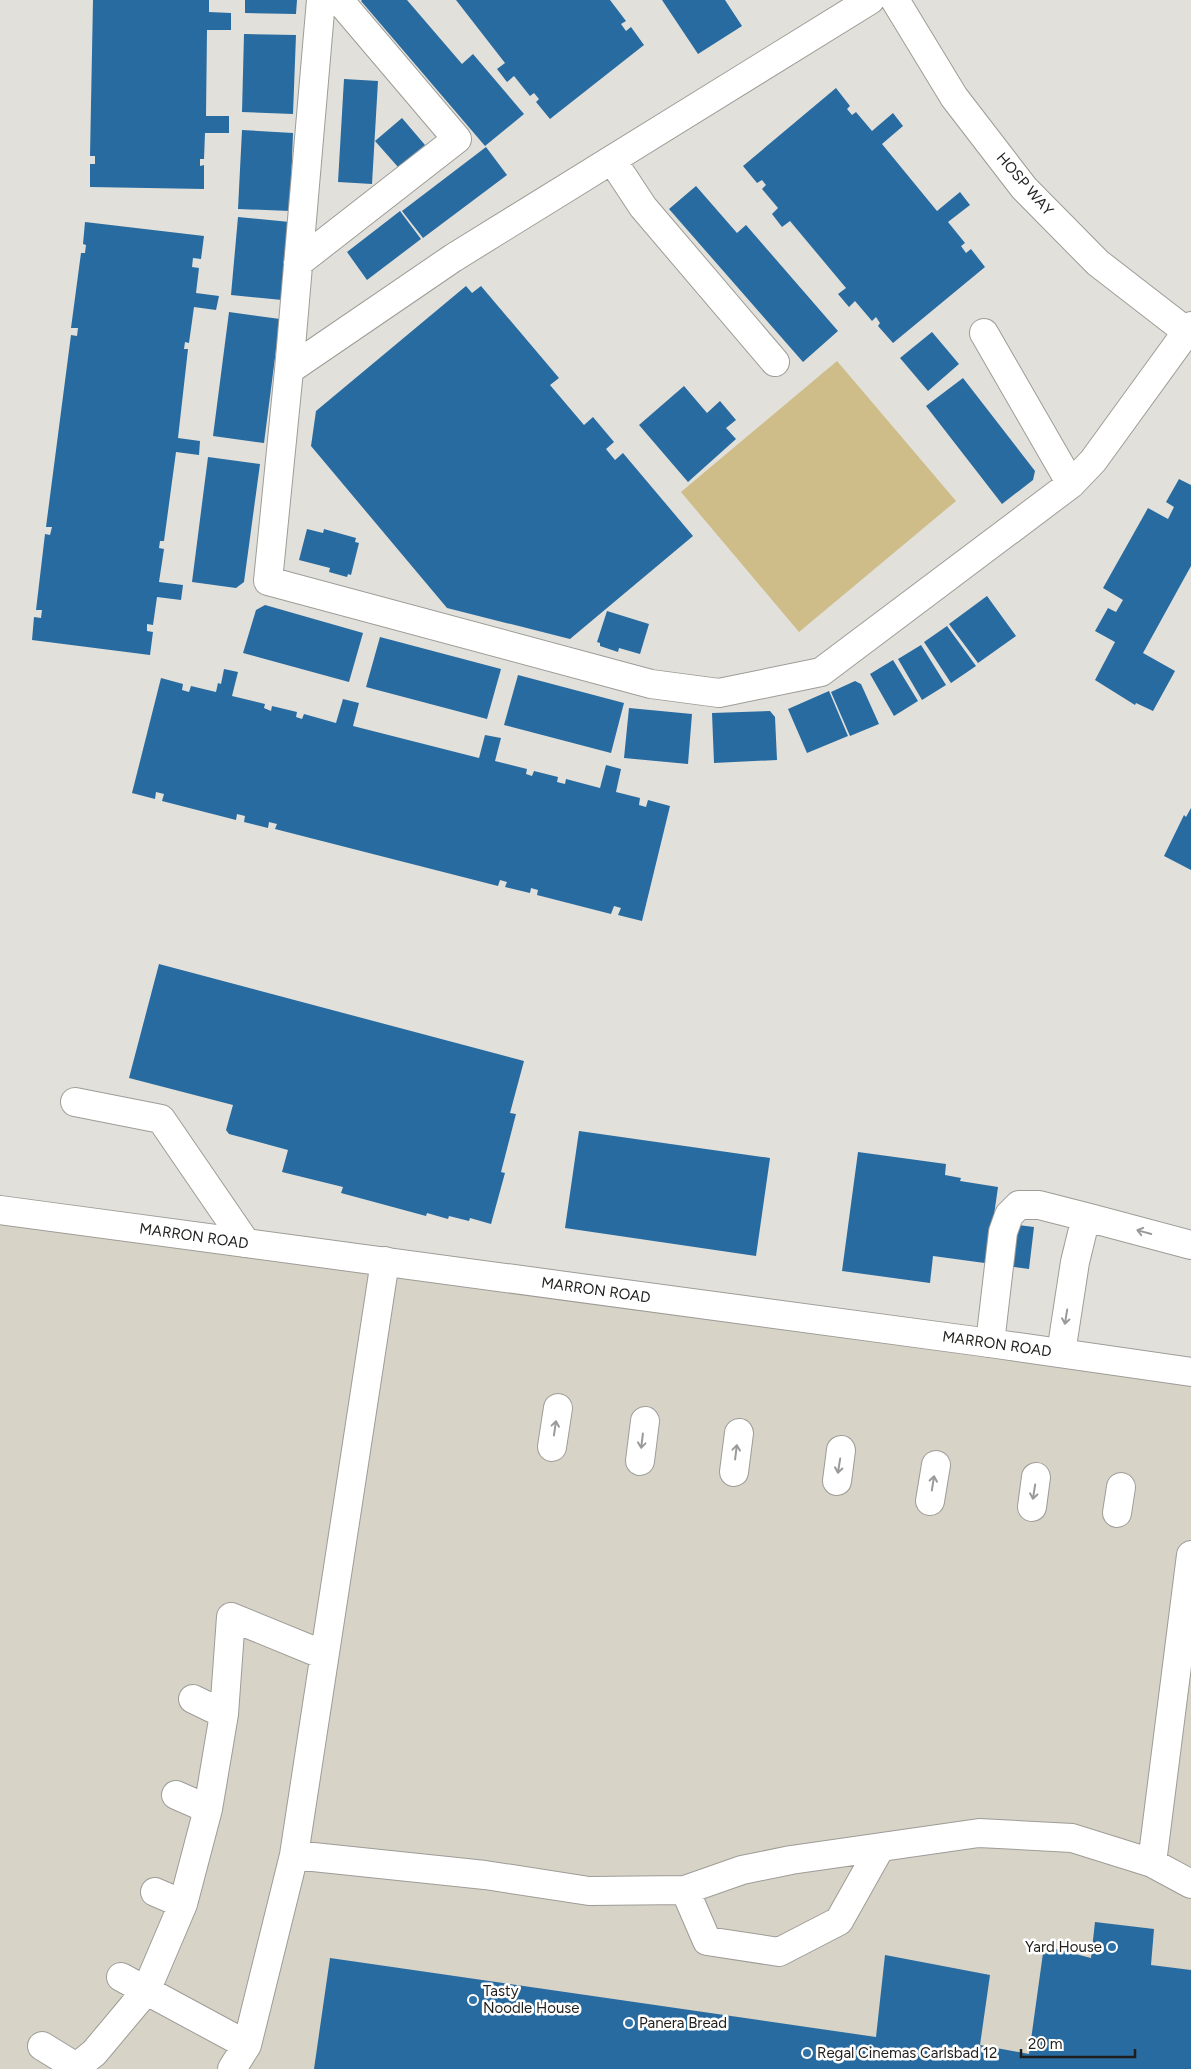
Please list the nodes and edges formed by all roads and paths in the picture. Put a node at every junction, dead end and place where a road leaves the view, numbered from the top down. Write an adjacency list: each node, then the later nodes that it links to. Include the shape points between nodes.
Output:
1 (322, 0): 6 (main road)
2 (339, 0): 6 (main road, via 457,139)
3 (870, 0): 5 (main road)
4 (896, 0): 7 (main road, HOSP WAY, via 954,97 1024,188 1098,263)
5 (612, 160): 9 (main road, via 644,207); 10 (main road, via 453,258)
6 (298, 263): 10 (main road)
7 (1189, 330): 11 (main road, via 1093,461)
8 (984, 333): 11 (main road)
9 (775, 362)
10 (289, 370): 11 (main road, via 268,581 651,684 719,693 821,672)
11 (1071, 484)
12 (74, 1102): 15 (main road, via 161,1119)
13 (0, 1210): 15 (main road, MARRON ROAD)
14 (1086, 1217): 16 (main road, one-way to 14); 18 (main road, via 1038,1205 1019,1205 1009,1215 1003,1232); 19 (main road, one-way to 19, via 1075,1262)
15 (246, 1242): 17 (main road, MARRON ROAD)
16 (1191, 1246)
17 (385, 1261): 18 (main road, MARRON ROAD); 34 (main road)
18 (990, 1343): 19 (main road, MARRON ROAD)
19 (1061, 1353): 20 (main road, MARRON ROAD)
20 (1191, 1372)
21 (558, 1408): 24 (main road, one-way to 21)
22 (645, 1421): 26 (main road, one-way to 26)
23 (739, 1433): 28 (main road, one-way to 23)
24 (552, 1447)
25 (842, 1450): 30 (main road, one-way to 30)
26 (640, 1461)
27 (936, 1465): 31 (main road, one-way to 27)
28 (734, 1472)
29 (1036, 1476): 32 (main road, one-way to 32)
30 (837, 1481)
31 (930, 1501)
32 (1032, 1507)
33 (1191, 1555): 41 (main road)
34 (324, 1655): 36 (main road, via 231,1617); 40 (main road)
35 (193, 1699): 36 (main road)
36 (224, 1714): 38 (main road)
37 (176, 1795): 38 (main road)
38 (208, 1809): 45 (main road)
39 (880, 1848): 41 (main road, via 979,1833 1072,1838); 43 (main road, via 742,1870); 43 (main road, via 839,1921 779,1952 707,1941)
40 (294, 1855): 43 (main road, via 485,1875 589,1891); 48 (main road)
41 (1152, 1863): 42 (main road)
42 (1191, 1884)
43 (685, 1890)
44 (155, 1892): 45 (main road)
45 (182, 1904): 47 (main road)
46 (121, 1977): 47 (main road)
47 (146, 1991): 48 (main road); 50 (main road, via 94,2054)
48 (247, 2045): 51 (main road)
49 (42, 2046): 50 (main road)
50 (75, 2068)
51 (232, 2069)

